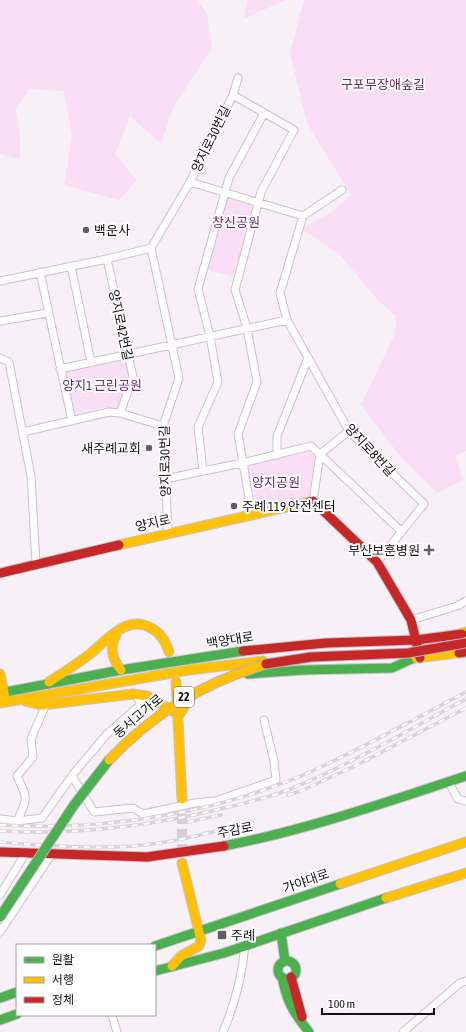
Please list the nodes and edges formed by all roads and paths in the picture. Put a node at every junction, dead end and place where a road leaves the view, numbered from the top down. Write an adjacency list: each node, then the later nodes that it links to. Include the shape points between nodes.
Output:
1 (238, 78): 2 (street, 양지로30번길)
2 (233, 95): 3 (street, 양지로30번길); 4 (street, 양지로30번길)
3 (264, 113): 6 (street, via 229,178); 7 (street, 양지로30번길, via 294,130 262,192)
4 (190, 182): 6 (street, 양지로30번길); 9 (street, 양지로30번길)
5 (342, 190): 8 (street)
6 (225, 193): 7 (street, 양지로30번길); 18 (street, via 198,289)
7 (260, 203): 8 (street, 양지로30번길); 17 (street, via 235,290)
8 (303, 216): 15 (street, 양지로8번길, via 280,293)
9 (152, 248): 10 (street); 19 (street, 양지로30번길)
10 (107, 259): 11 (street); 20 (street, 양지로42번길)
11 (71, 266): 12 (street); 23 (street)
12 (40, 272): 13 (street); 14 (street)
13 (0, 281)
14 (48, 313): 16 (street); 24 (street)
15 (287, 320): 17 (street); 22 (street, 양지로8번길)
16 (0, 321)
17 (247, 328): 18 (street); 32 (street, via 257,382 238,434)
18 (210, 336): 19 (street); 33 (street, via 218,382 198,427)
19 (173, 344): 20 (street); 27 (street, 양지로30번길, via 179,378)
20 (127, 353): 23 (street); 25 (street, 양지로42번길, via 132,377)
21 (0, 358): 29 (street, via 8,362)
22 (308, 358): 28 (street, 양지로8번길); 30 (street, via 277,436)
23 (91, 362): 24 (street)
24 (60, 369): 26 (street)
25 (120, 413): 26 (street, via 109,412); 27 (street)
26 (72, 420): 29 (street)
27 (162, 426): 34 (street, 양지로30번길)
28 (349, 431): 31 (street); 37 (street, 양지로8번길, via 424,504)
29 (23, 432): 40 (street, via 31,476)
30 (277, 454): 31 (street, via 312,446); 32 (street)
31 (320, 454): 35 (street); 37 (street)
32 (242, 463): 33 (street); 36 (street)
33 (203, 471): 34 (street)
34 (165, 479): 38 (street, 양지로30번길)
35 (313, 501): 36 (main road, 양지로); 39 (main road)
36 (252, 515): 38 (main road, 양지로)
37 (401, 531): 39 (street, 양지로8번길)
38 (168, 532): 40 (main road, 양지로)
39 (377, 562): 43 (main road)
40 (36, 564): 41 (main road, 양지로)
41 (0, 573)
42 (466, 601): 43 (street)
43 (411, 620): 46 (main road)
44 (120, 628): 48 (main road, via 130,624 154,628 163,637); 51 (main road, via 112,642 111,650 114,663); 56 (main road)
45 (466, 633): 46 (main road, 백양대로); 53 (main road, 22, via 389,645 278,654 230,667)
46 (416, 640): 50 (main road); 51 (main road, 백양대로, via 282,646)
47 (466, 643): 55 (main road, 동서고가로 / 22, bridge, via 402,654 298,658 255,667)
48 (169, 652)
49 (464, 652): 50 (main road, 백양대로)
50 (417, 658): 55 (main road, via 392,668 303,670 247,675); 60 (main road, 백양대로, via 324,662 261,661 189,670)
51 (121, 670): 56 (main road, 백양대로)
52 (0, 674): 58 (main road)
53 (202, 678)
54 (176, 682): 64 (main road)
55 (214, 682): 64 (main road, via 190,697); 82 (main road, 동서고가로 / 22, bridge, via 188,694 162,711 110,758 85,788)
56 (44, 686): 58 (main road, 백양대로)
57 (186, 686): 63 (main road, 동서고가로 / 22)
58 (2, 693): 61 (main road)
59 (136, 695): 62 (main road); 64 (main road, via 147,696); 67 (street, via 141,704 106,734)
60 (22, 700): 61 (main road, 백양대로); 62 (main road)
61 (3, 702)
62 (46, 704): 73 (street, via 31,739 33,757 17,776 27,801)
63 (153, 707)
64 (179, 714): 70 (main road)
65 (264, 720): 67 (street, via 276,780 215,801 144,814 133,808 94,812)
66 (119, 737): 81 (main road, 동서고가로, via 102,753 78,784)
67 (72, 776): 73 (street, via 42,818)
68 (466, 776): 69 (main road, 주감로)
69 (448, 781): 71 (street, via 458,799); 77 (main road, 주감로, via 339,817 269,837 214,848 147,857)
70 (182, 799)
71 (466, 801)
72 (0, 819): 73 (street)
73 (17, 821)
74 (466, 842): 83 (main road, 가야대로)
75 (0, 852): 76 (main road, 주감로)
76 (25, 854): 77 (main road, 주감로); 80 (street)
77 (51, 855): 84 (street)
78 (182, 863): 83 (main road)
79 (466, 873): 85 (main road)
80 (0, 895)
81 (0, 905)
82 (0, 917)
83 (199, 931): 86 (main road, 가야대로); 89 (main road, via 199,946 181,956)
84 (0, 932)
85 (281, 933): 87 (main road); 88 (main road)
86 (156, 946)
87 (245, 946): 89 (main road); 99 (street, via 240,983)
88 (284, 961): 91 (main road, via 278,970); 91 (main road, via 294,965 295,972)
89 (172, 966): 90 (main road)
90 (156, 971)
91 (287, 977): 100 (main road, via 286,997)
92 (466, 981): 101 (street, via 460,983)
93 (16, 992): 94 (main road)
94 (1, 997)
95 (16, 1014): 97 (main road)
96 (112, 1016): 98 (street)
97 (0, 1020)
98 (117, 1032)
99 (223, 1032)
100 (309, 1032)
101 (403, 1032)

